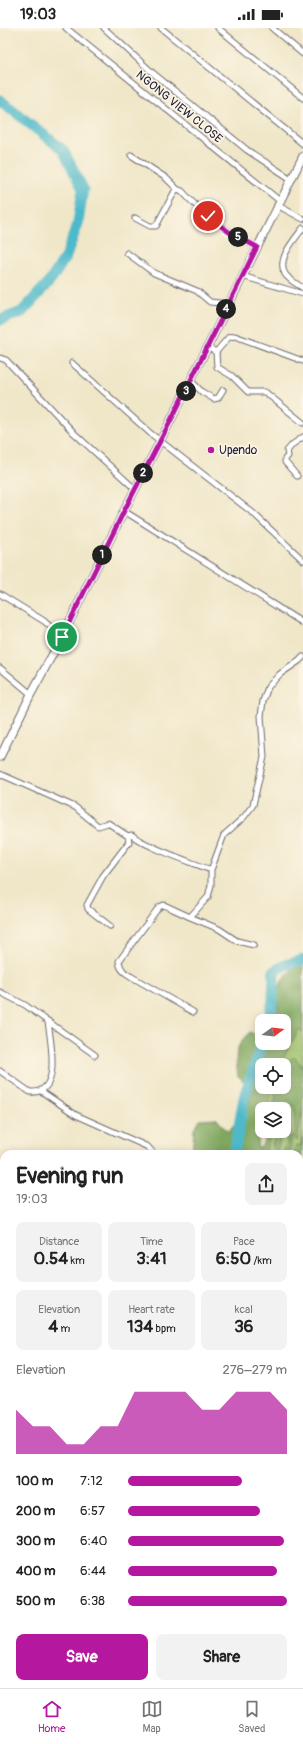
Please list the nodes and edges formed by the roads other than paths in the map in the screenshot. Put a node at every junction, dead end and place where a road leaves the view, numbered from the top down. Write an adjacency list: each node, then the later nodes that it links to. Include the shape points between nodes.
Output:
1 (66, 28): 13 (street, NGONG VIEW CLOSE)
2 (104, 28): 11 (street, via 154,74 247,150)
3 (161, 28): 8 (street)
4 (218, 28): 7 (street)
5 (272, 28): 6 (street)
6 (303, 54)
7 (303, 98)
8 (303, 144)
9 (131, 155): 12 (street, via 166,178)
10 (303, 156): 11 (street)
11 (291, 179): 13 (street)
12 (177, 190): 14 (street, via 156,226 150,226); 17 (street, via 182,191 229,232)
13 (279, 203): 15 (street, NGONG VIEW CLOSE); 17 (street)
14 (135, 218)
15 (303, 219)
16 (303, 228): 20 (street, via 286,254 283,268 285,274)
17 (257, 247): 19 (street)
18 (127, 253): 22 (street, via 154,273 197,291 210,302)
19 (242, 276): 21 (street); 22 (street)
20 (303, 288)
21 (303, 294)
22 (228, 304): 23 (street)
23 (208, 347): 24 (street); 28 (street)
24 (216, 352): 26 (street, via 229,337 235,336); 30 (street, via 217,367 232,376 248,392 265,392)
25 (0, 358): 34 (street, via 6,360 74,433)
26 (303, 361)
27 (72, 363): 32 (street)
28 (191, 381): 29 (street, via 214,400); 32 (street)
29 (223, 390)
30 (303, 423)
31 (303, 437): 33 (street, via 287,451 288,456 285,460)
32 (160, 440): 34 (street); 36 (street, via 253,513)
33 (298, 476)
34 (135, 489): 35 (street)
35 (124, 511): 38 (street); 39 (street)
36 (303, 560)
37 (0, 594): 39 (street, via 44,621)
38 (303, 623)
39 (62, 637): 42 (street)
40 (303, 656): 46 (street, via 268,687 261,716 264,757 253,805 224,835)
41 (0, 668): 42 (street)
42 (31, 694): 43 (street)
43 (0, 757)
44 (0, 774): 45 (street, via 75,807 98,826 108,823)
45 (128, 836): 46 (street, via 132,835 160,850); 48 (street, via 129,842 103,876 87,905 88,909)
46 (211, 870): 47 (street, via 212,885 208,897)
47 (190, 916): 49 (street, via 219,929 237,941); 51 (street, via 164,905 159,907 119,961 123,972)
48 (110, 926)
49 (254, 945)
50 (0, 992): 52 (street, via 25,1004)
51 (193, 1012)
52 (48, 1021): 53 (street); 55 (street, via 52,1072 50,1081)
53 (95, 1055)
54 (0, 1071): 55 (street, via 30,1092)
55 (41, 1091): 56 (street, via 76,1115)
56 (151, 1150)
57 (0, 1487): 58 (street)
58 (0, 1492)

